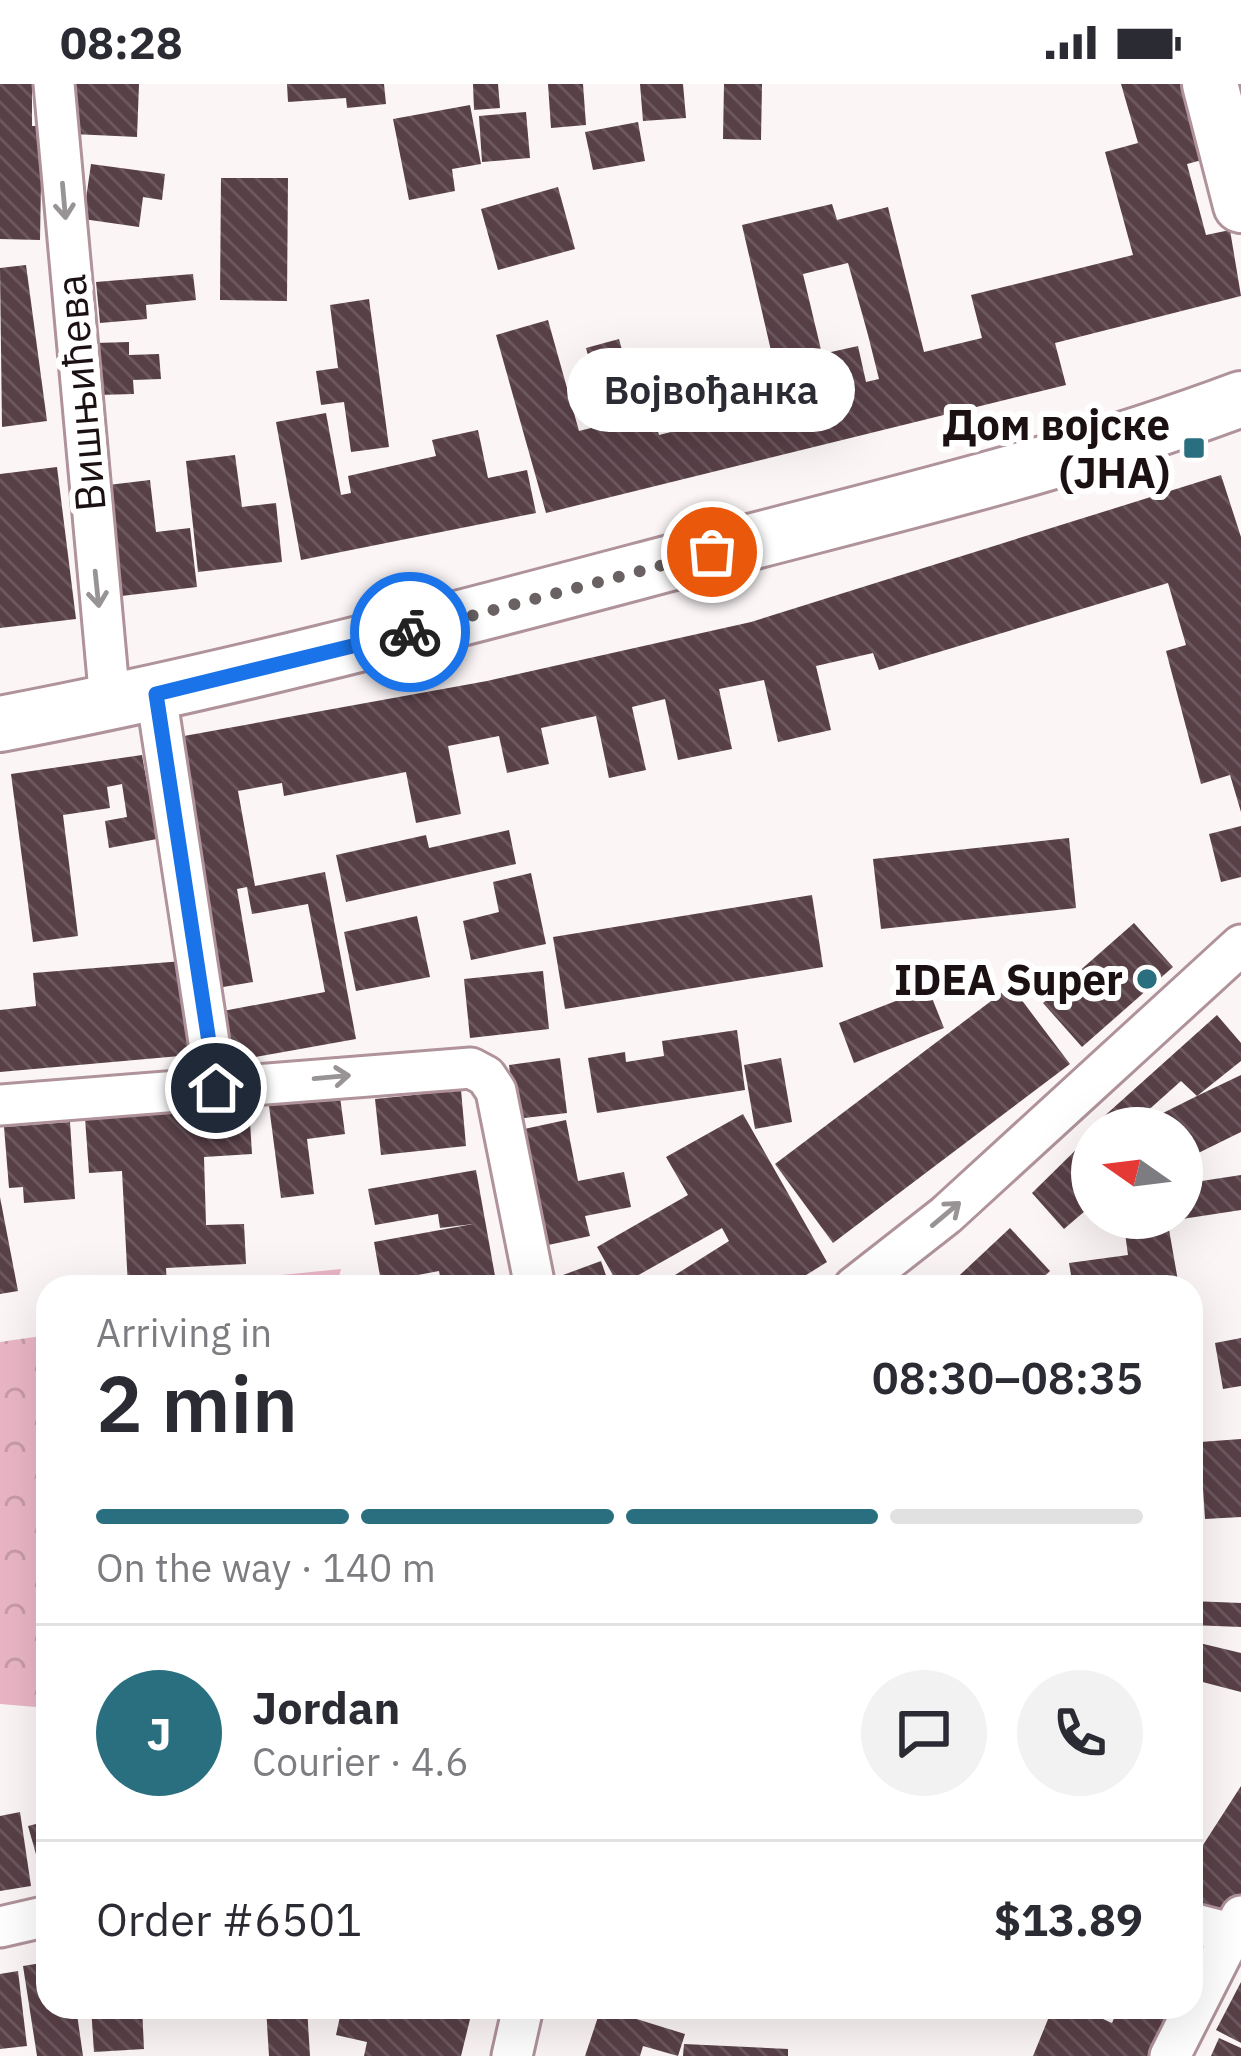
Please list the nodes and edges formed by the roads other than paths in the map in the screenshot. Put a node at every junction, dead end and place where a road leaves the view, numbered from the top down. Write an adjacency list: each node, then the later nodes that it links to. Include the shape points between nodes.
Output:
1 (53, 84): 5 (street, Вишњићева, one-way to 5)
2 (1210, 84): 3 (street)
3 (1241, 206)
4 (1241, 400): 5 (street, via 973,482)
5 (133, 698): 6 (street); 8 (street, Вишњићева)
6 (0, 724)
7 (1241, 945): 11 (street, one-way to 7, via 946,1216)
8 (216, 1088): 9 (street); 10 (street, one-way to 10, via 439,1068 485,1076 496,1091)
9 (0, 1105)
10 (533, 1275)
11 (870, 1275)
12 (36, 1919): 15 (street)
13 (1203, 1924): 14 (street)
14 (1235, 1925): 16 (street)
15 (0, 1927)
16 (1203, 1989)
17 (520, 2019): 19 (street)
18 (1188, 2019): 20 (street)
19 (512, 2056)
20 (1170, 2056)

